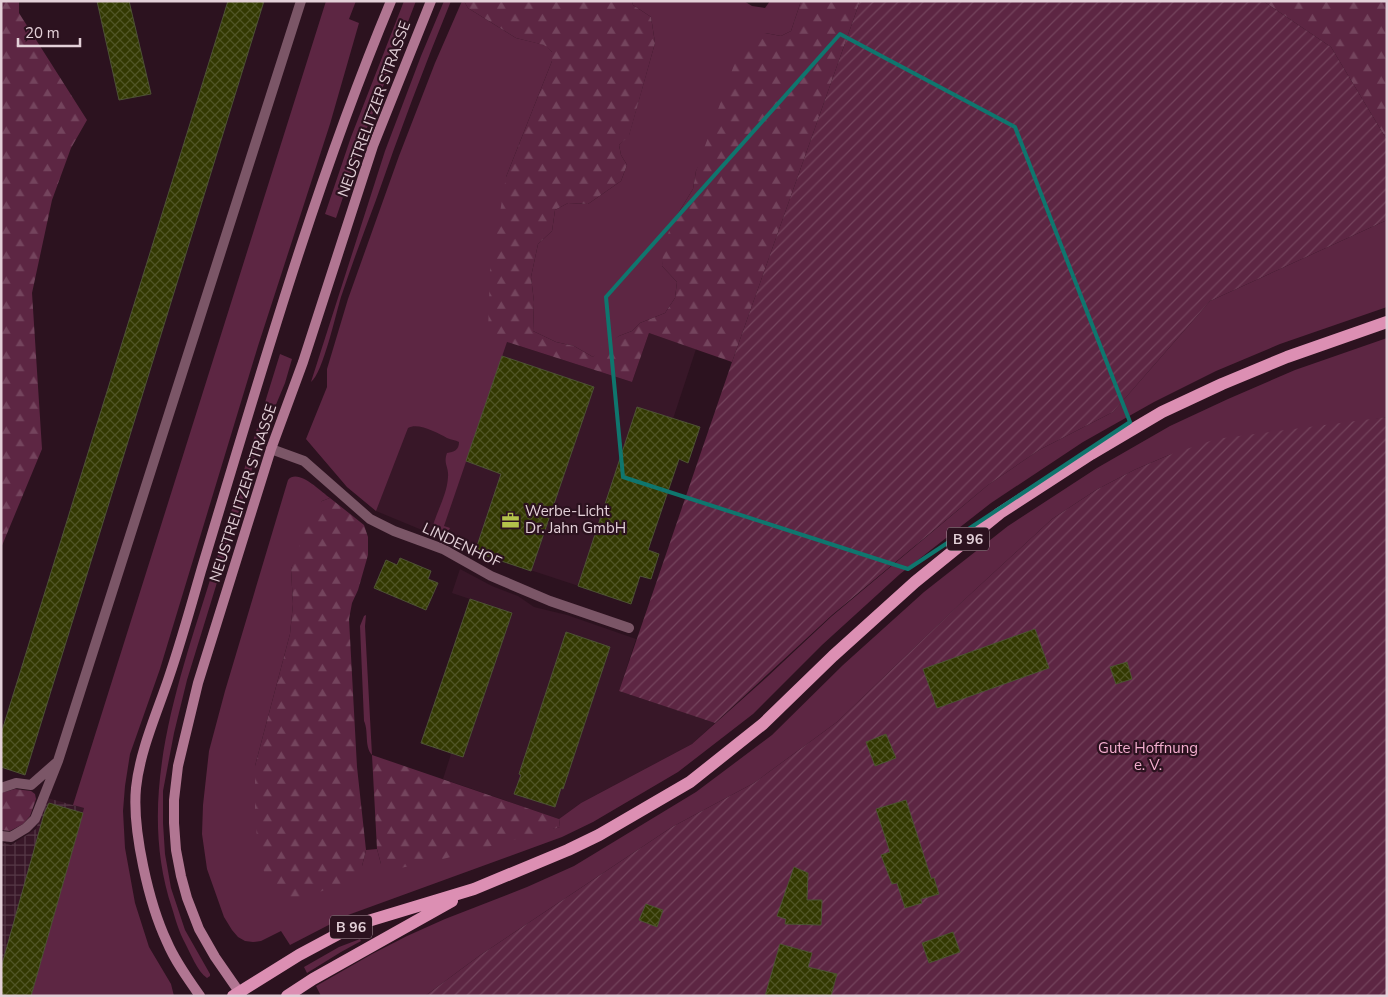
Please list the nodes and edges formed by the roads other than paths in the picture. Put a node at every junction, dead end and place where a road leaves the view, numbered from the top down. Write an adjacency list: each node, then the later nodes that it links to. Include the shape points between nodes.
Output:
1 (300, 1): 7 (street)
2 (391, 1): 12 (main road, NEUSTRELITZER STRASSE, via 340,133 270,341 142,757 136,788 140,846 151,899 167,942)
3 (431, 1): 5 (main road, NEUSTRELITZER STRASSE, via 373,146 303,362)
4 (1387, 322): 10 (main road, B 96, via 1222,384 1162,412 1090,454 1000,513 923,576 763,724 690,782 599,835)
5 (271, 449): 6 (street, LINDENHOF, via 304,461 370,519 443,549 492,576 550,601); 11 (main road, NEUSTRELITZER STRASSE, via 198,683 178,766 174,800 176,850 187,898 214,958)
6 (629, 628)
7 (58, 760): 8 (street, via 31,785 16,783); 9 (street, via 35,819 11,838)
8 (1, 788)
9 (1, 836)
10 (474, 889): 11 (main road, B 96, via 355,925 298,954); 13 (main road, B 96)
11 (238, 994)
12 (200, 996)
13 (287, 996)

